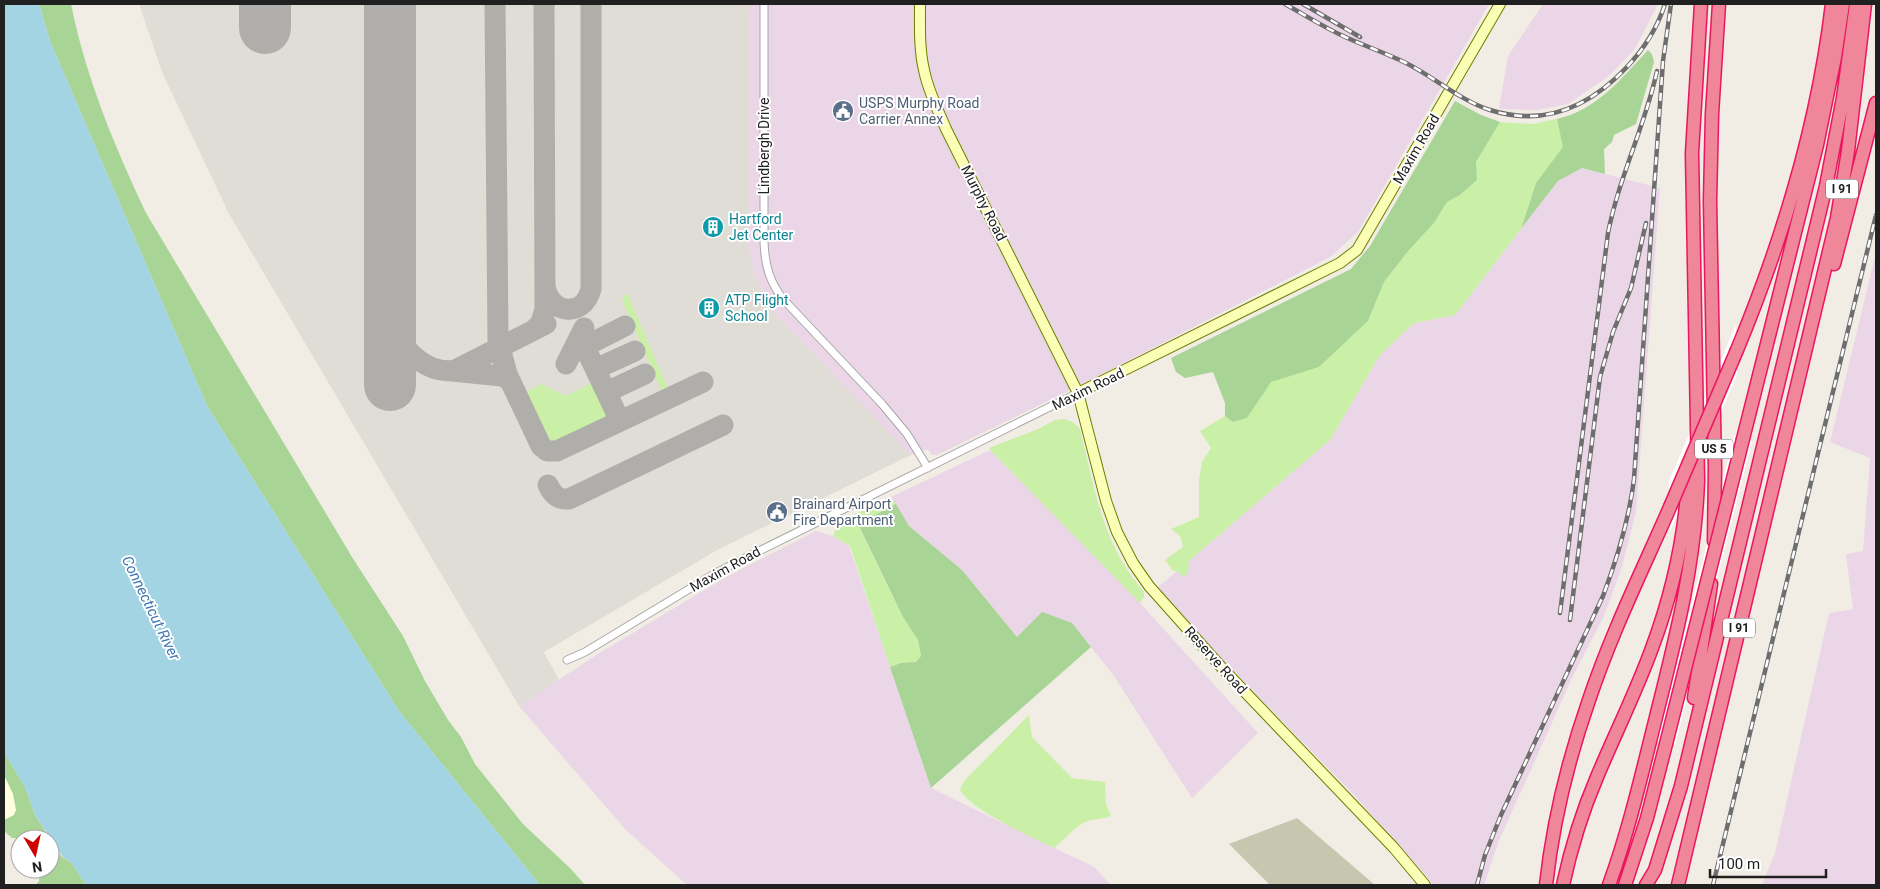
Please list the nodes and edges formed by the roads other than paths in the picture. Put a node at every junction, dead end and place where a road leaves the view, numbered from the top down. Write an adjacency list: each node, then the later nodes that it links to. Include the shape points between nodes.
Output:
1 (764, 4): 14 (street, Lindbergh Drive, via 764,257 769,278 783,300 896,421)
2 (920, 4): 13 (street, Murphy Road, via 921,52 933,99)
3 (1500, 4): 13 (street, Maxim Road, via 1357,250 1340,263)
4 (1701, 4): 11 (highway, US 5, via 1692,146)
5 (1719, 4): 21 (highway, US 5, via 1710,201 1716,492 1712,564 1702,652 1686,737 1667,812)
6 (1832, 4): 17 (highway, bridge, via 1821,79 1796,184 1775,251 1612,639 1586,709 1564,784)
7 (1843, 4): 20 (highway, bridge, via 1817,145 1647,818)
8 (1856, 4): 22 (highway, via 1843,98 1818,221 1681,786 1655,870)
9 (1865, 4): 12 (highway, I 91, via 1839,207)
10 (1876, 103): 12 (highway, via 1819,327)
11 (1695, 354): 18 (highway, via 1689,394 1690,453 1686,504 1673,582 1650,656 1585,808); 19 (highway, US 5, via 1697,495 1693,551 1686,593 1636,797)
12 (1800, 371): 23 (highway, I 91)
13 (1078, 393): 14 (street, Maxim Road); 16 (street, Reserve Road, via 1117,532 1149,586)
14 (928, 468): 15 (street, Maxim Road, via 714,574)
15 (567, 660)
16 (1425, 885)
17 (1546, 885)
18 (1563, 885)
19 (1609, 885)
20 (1626, 885)
21 (1642, 885)
22 (1646, 885)
23 (1678, 885)

